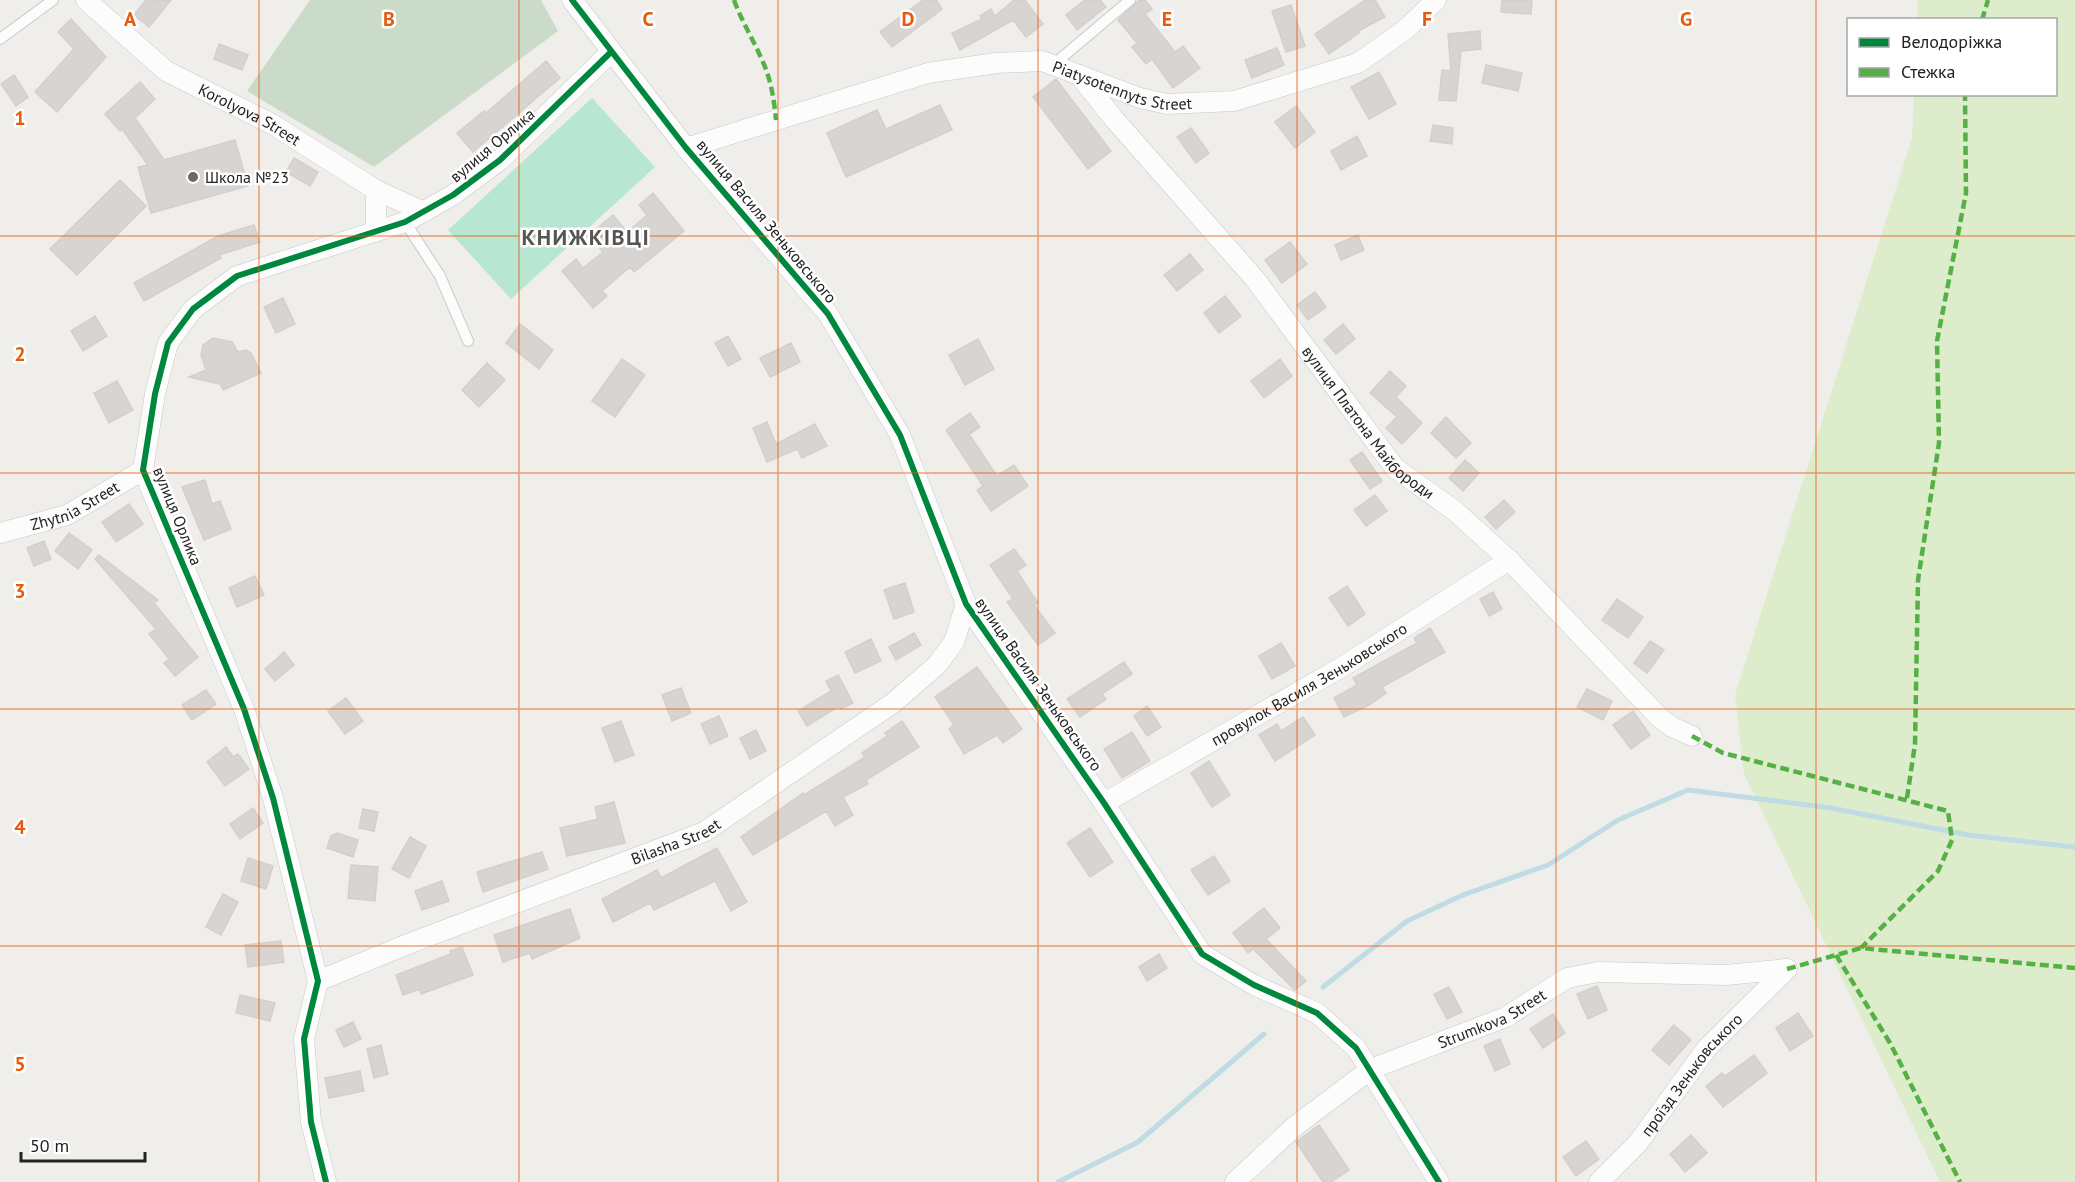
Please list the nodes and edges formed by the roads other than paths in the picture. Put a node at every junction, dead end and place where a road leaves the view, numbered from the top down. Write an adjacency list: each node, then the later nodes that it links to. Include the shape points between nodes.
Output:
1 (52, 0): 6 (lane)
2 (86, 0): 11 (street, Korolyova Street, via 166,71 272,124)
3 (572, 0): 7 (street, вулиця Василя Зеньковського)
4 (1130, 0): 8 (lane)
5 (1436, 0): 9 (street, Piatysotennyts Street, via 1405,30 1358,63 1234,101 1167,104 1140,99)
6 (0, 39)
7 (611, 52): 10 (street, вулиця Василя Зеньковського); 12 (street, вулиця Орлика, via 500,160)
8 (1053, 65): 9 (street, Piatysotennyts Street); 10 (street, Piatysotennyts Street, via 996,63 928,73)
9 (1079, 75): 18 (street, вулиця Платона Майбороди, via 1255,279 1395,468 1455,511)
10 (686, 148): 19 (street, вулиця Василя Зеньковського, via 828,314 900,435)
11 (376, 190): 12 (street, Korolyova Street); 14 (street)
12 (424, 212): 13 (street, вулиця Орлика)
13 (405, 222): 14 (street, вулиця Орлика); 15 (lane, via 440,276)
14 (376, 232): 16 (street, вулиця Орлика, via 237,276 193,309 168,343)
15 (468, 341)
16 (143, 470): 17 (street, Zhytnia Street, via 67,515); 23 (street, вулиця Орлика, via 244,709 273,798)
17 (0, 534)
18 (1509, 560): 20 (street, вулиця Платона Майбороди, via 1659,717); 21 (street, провулок Василя Зеньковського, via 1342,667)
19 (966, 604): 21 (street, вулиця Василя Зеньковського); 23 (street, Bilasha Street, via 954,642 936,666 838,742 704,832)
20 (1692, 736)
21 (1104, 803): 24 (street, вулиця Василя Зеньковського, via 1202,954 1254,985 1317,1013 1356,1048)
22 (1787, 969): 24 (street, Strumkova Street, via 1726,975 1599,972 1567,978 1506,1017); 28 (street, проїзд Зеньковського, via 1707,1048 1638,1143)
23 (318, 981): 25 (street, вулиця Орлика, via 304,1039 311,1122)
24 (1371, 1070): 26 (street, Strumkova Street, via 1294,1127); 27 (street, вулиця Василя Зеньковського)
25 (326, 1182)
26 (1235, 1182)
27 (1439, 1182)
28 (1599, 1182)

